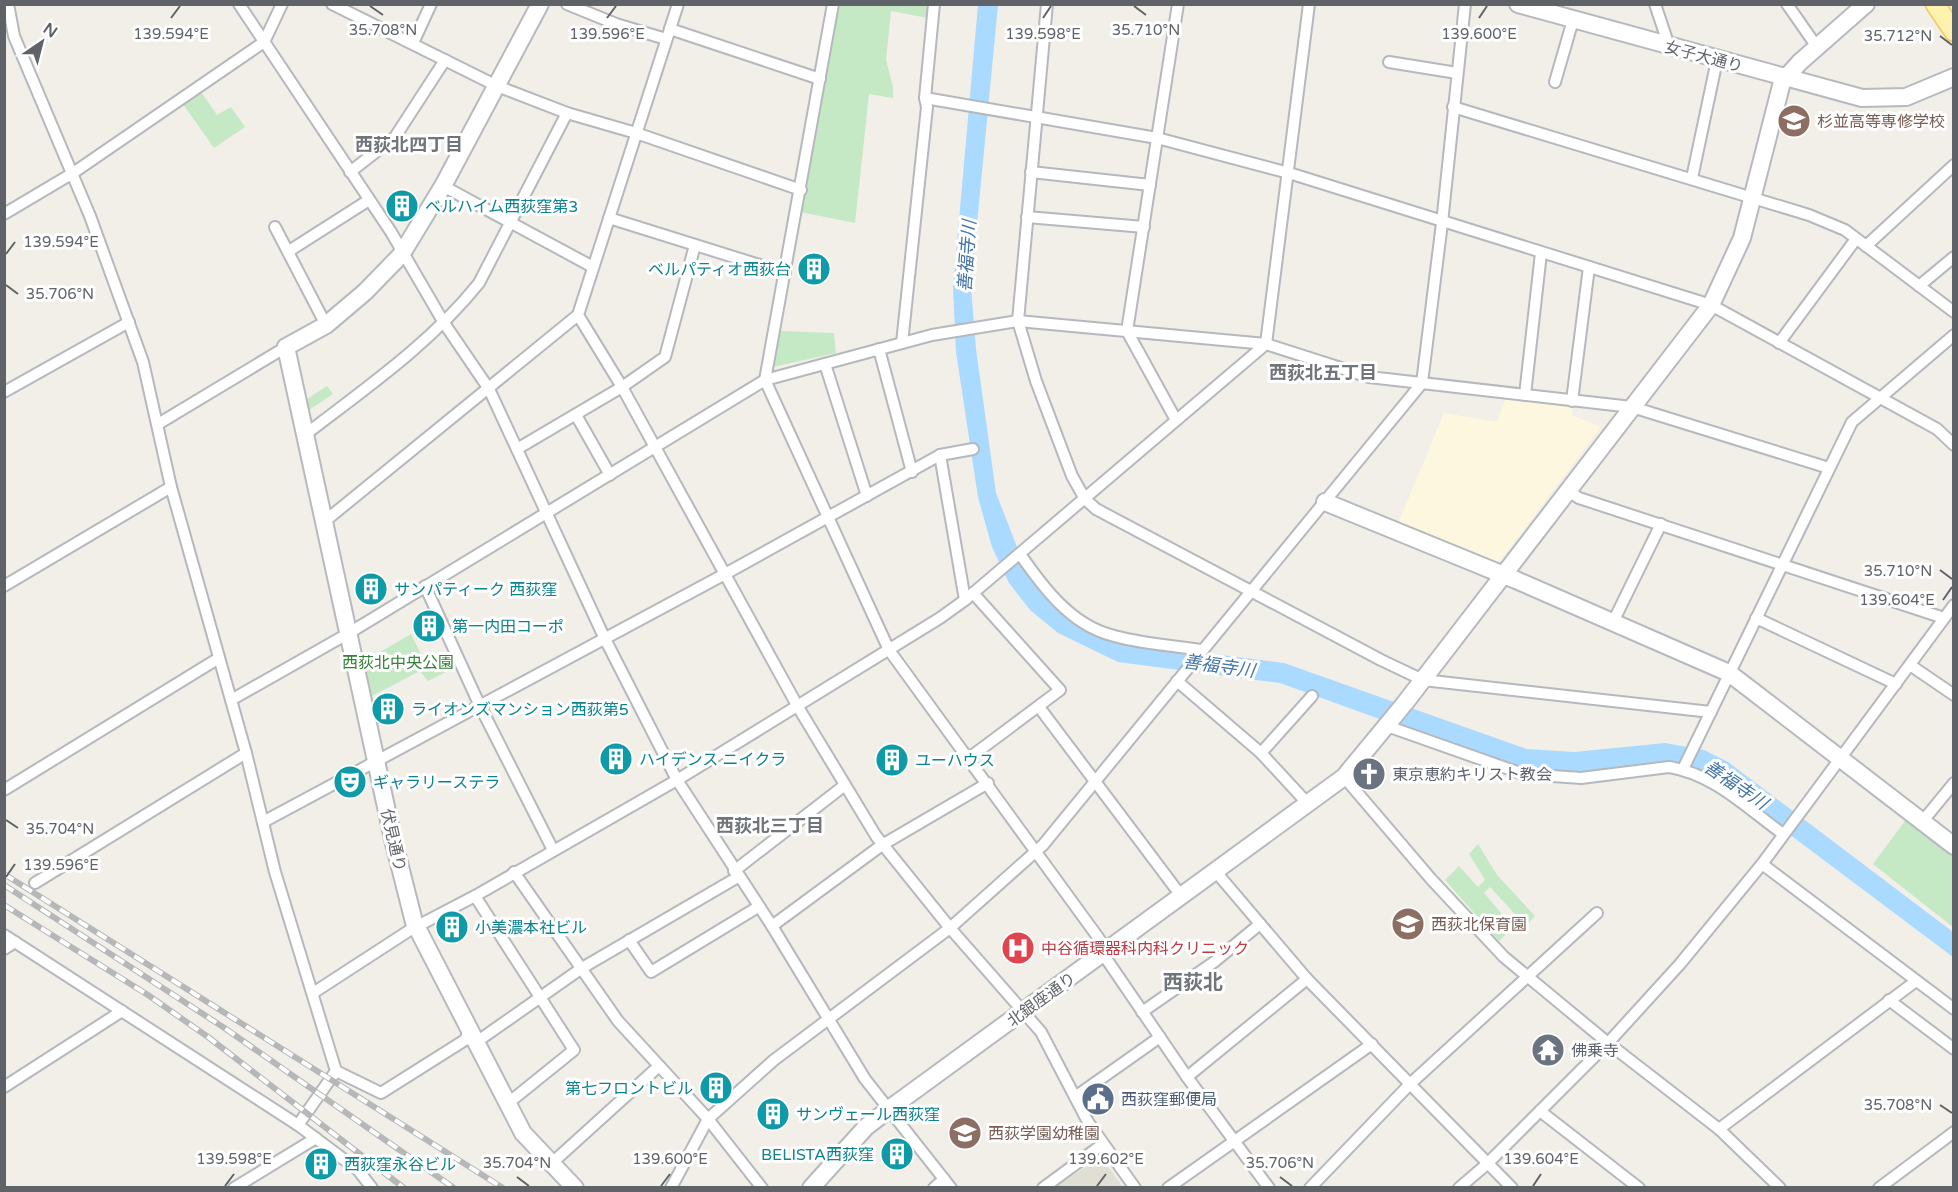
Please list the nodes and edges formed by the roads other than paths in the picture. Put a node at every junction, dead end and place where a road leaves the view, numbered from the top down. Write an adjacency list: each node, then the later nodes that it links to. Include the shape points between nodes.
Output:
1 (8, 4): 45 (street, via 14,36)
2 (239, 4): 23 (street)
3 (282, 4): 23 (street)
4 (332, 4): 24 (street)
5 (431, 4): 24 (street)
6 (567, 4): 22 (street, via 616,24)
7 (678, 4): 22 (street)
8 (833, 4): 33 (street)
9 (934, 4): 36 (street)
10 (1047, 4): 39 (street)
11 (1178, 4): 41 (street)
12 (1309, 4): 46 (street)
13 (1465, 4): 30 (street)
14 (1518, 4): 20 (street, 女子大通り)
15 (1655, 4): 25 (street)
16 (1787, 4): 26 (street)
17 (1866, 4): 26 (street)
18 (1935, 4): 21 (main road)
19 (538, 5): 35 (street)
20 (1573, 20): 25 (street, 女子大通り); 34 (street)
21 (1953, 32)
22 (668, 34): 33 (street); 40 (street)
23 (264, 42): 43 (street); 45 (street)
24 (413, 43): 27 (street)
25 (1669, 46): 28 (street, 女子大通り)
26 (1817, 46): 32 (street)
27 (445, 60): 35 (street); 43 (street, via 395,137)
28 (1717, 60): 32 (street, 女子大通り); 47 (street)
29 (1389, 62): 30 (street)
30 (1457, 73): 37 (street)
31 (1953, 76): 32 (street, 女子大通り, via 1906,97 1876,100)
32 (1785, 78): 51 (street, 北銀座通り)
33 (820, 79): 50 (street)
34 (1555, 82)
35 (497, 86): 38 (street); 49 (street)
36 (925, 98): 39 (street); 80 (street)
37 (1453, 107): 47 (street); 57 (street)
38 (567, 113): 40 (street); 56 (street)
39 (1036, 118): 41 (street); 44 (street)
40 (636, 133): 50 (street); 55 (street)
41 (1157, 138): 46 (street); 48 (street)
42 (1953, 165): 62 (street)
43 (350, 172): 52 (street)
44 (1031, 172): 48 (street); 54 (street)
45 (73, 173): 53 (street); 75 (street)
46 (1289, 173): 57 (street); 82 (street)
47 (1692, 178): 51 (street)
48 (1150, 184): 59 (street)
49 (442, 186): 56 (street); 65 (street)
50 (801, 190): 69 (street)
51 (1752, 196): 60 (street, via 1809,215 1845,230); 71 (street, 北銀座通り, via 1742,238)
52 (369, 200): 63 (street); 65 (street)
53 (4, 214)
54 (1027, 217): 59 (street); 74 (street)
55 (609, 218): 61 (street); 67 (street)
56 (511, 222): 67 (street); 76 (street, via 479,283)
57 (1442, 223): 64 (street); 87 (street)
58 (275, 227): 63 (street)
59 (1144, 227): 78 (street)
60 (1856, 239): 62 (street); 81 (street)
61 (695, 245): 69 (street); 88 (street, via 665,357)
62 (1866, 246): 70 (street)
63 (289, 251): 77 (street)
64 (1541, 253): 68 (street); 91 (street)
65 (401, 255): 76 (street); 77 (street)
66 (1953, 257): 70 (street)
67 (593, 267): 73 (street)
68 (1588, 267): 71 (street); 93 (street)
69 (785, 273): 86 (street)
70 (1919, 286): 72 (street)
71 (1711, 304): 81 (street); 94 (street, 北銀座通り)
72 (1953, 312)
73 (578, 315): 88 (street); 89 (street)
74 (1018, 321): 78 (street); 80 (street); 110 (street, via 1036,381 1072,476)
75 (129, 322): 90 (street); 97 (street)
76 (444, 323): 89 (street); 98 (street)
77 (326, 326): 83 (street)
78 (1127, 331): 82 (street); 96 (street)
79 (1953, 335): 92 (street)
80 (902, 343): 84 (street)
81 (1779, 343): 92 (street)
82 (1266, 344): 87 (street, via 1369,377); 96 (street)
83 (286, 347): 97 (street); 98 (street, 伏見通り)
84 (879, 349): 85 (street); 105 (street)
85 (825, 364): 86 (street); 109 (street)
86 (765, 380): 102 (street); 113 (street)
87 (1422, 383): 91 (street); 111 (street)
88 (622, 387): 95 (street); 102 (street)
89 (489, 389): 101 (street); 114 (street)
90 (4, 392)
91 (1525, 395): 93 (street)
92 (1878, 398): 99 (street, via 1937,429); 104 (street, via 1852,422)
93 (1572, 401): 94 (street)
94 (1632, 407): 104 (street); 108 (street, 北銀座通り)
95 (576, 415): 101 (street); 106 (street)
96 (1176, 420): 110 (street)
97 (158, 424): 107 (street)
98 (306, 434): 114 (street, 伏見通り)
99 (1953, 445)
100 (973, 448): 103 (street)
101 (517, 449): 112 (street)
102 (655, 449): 106 (street); 118 (street)
103 (940, 455): 105 (street); 123 (street)
104 (1829, 468): 117 (street)
105 (912, 472): 109 (street)
106 (610, 475): 112 (street)
107 (171, 487): 120 (street); 132 (street)
108 (1568, 491): 115 (street); 119 (street, 北銀座通り)
109 (867, 496): 113 (street)
110 (1085, 499): 116 (street); 122 (street, via 1096,509)
111 (1325, 502): 119 (street); 122 (street)
112 (545, 514): 121 (street); 129 (street)
113 (828, 517): 118 (street); 130 (street)
114 (325, 521): 128 (street, 伏見通り)
115 (1661, 524): 117 (street); 127 (street)
116 (1018, 556): 123 (street); 131 (street, via 1068,612 1090,626 1109,635)
117 (1782, 564): 125 (street); 126 (street)
118 (725, 574): 129 (street); 143 (street)
119 (1503, 575): 127 (street); 135 (street, 北銀座通り)
120 (4, 586)
121 (425, 586): 128 (street); 141 (street)
122 (1251, 590): 131 (street); 135 (street)
123 (969, 597): 130 (street); 142 (street, via 1060,690)
124 (1953, 605): 126 (street)
125 (1756, 618): 134 (street); 137 (street)
126 (1944, 618): 133 (street)
127 (1613, 622): 134 (street)
128 (349, 633): 140 (street); 150 (street, 伏見通り)
129 (604, 637): 141 (street); 153 (street)
130 (890, 650): 143 (street); 148 (street)
131 (1200, 652): 136 (street)
132 (219, 658): 140 (street); 158 (street)
133 (1910, 665): 137 (street); 138 (street)
134 (1729, 673): 144 (street); 149 (street)
135 (1423, 680): 144 (street); 145 (street, 北銀座通り)
136 (1176, 681): 147 (street); 154 (street)
137 (1896, 684): 149 (street)
138 (1953, 695)
139 (1312, 696): 147 (street)
140 (231, 700): 146 (street)
141 (480, 706): 150 (street); 165 (street)
142 (1039, 706): 148 (street); 154 (street)
143 (798, 707): 153 (street); 157 (street)
144 (1711, 712): 151 (street)
145 (1388, 725): 151 (street, via 1523,774 1581,778); 152 (street, 北銀座通り)
146 (246, 753): 160 (street); 171 (street)
147 (1262, 753): 159 (street)
148 (969, 758): 155 (street)
149 (1839, 759): 161 (street); 162 (street)
150 (377, 761): 160 (street); 178 (street, 伏見通り)
151 (1684, 767): 162 (street, via 1713,781)
152 (1344, 777): 159 (street, 北銀座通り); 186 (street, via 1485,938)
153 (676, 780): 165 (street); 170 (street)
154 (1096, 782): 166 (street); 173 (street)
155 (988, 783): 163 (street); 166 (street)
156 (1953, 783): 161 (street)
157 (845, 785): 163 (street); 170 (street)
158 (4, 790)
159 (1309, 805): 169 (street, 北銀座通り)
160 (263, 822): 189 (street)
161 (1922, 822): 164 (street)
162 (1784, 832): 167 (street)
163 (882, 845): 177 (street); 179 (street)
164 (1953, 846)
165 (553, 850): 168 (street)
166 (1035, 853): 179 (street); 184 (street)
167 (1762, 864): 188 (street); 200 (street)
168 (514, 872): 172 (street); 185 (street)
169 (1216, 872): 173 (street, 北銀座通り); 176 (street)
170 (736, 874): 174 (street); 181 (street)
171 (36, 883)
172 (474, 896): 178 (street); 190 (street)
173 (1182, 897): 184 (street, 北銀座通り)
174 (758, 907): 177 (street); 181 (street, via 651,972)
175 (1597, 913): 186 (street)
176 (1260, 924): 187 (street); 195 (street)
177 (772, 926): 196 (street)
178 (417, 927): 189 (street); 197 (street, 伏見通り)
179 (950, 928): 194 (street); 196 (street)
180 (4, 935): 182 (street)
181 (629, 940): 185 (street)
182 (15, 942): 183 (street); 193 (street)
183 (4, 949)
184 (1105, 952): 194 (street, 北銀座通り); 195 (street)
185 (582, 968): 190 (street); 202 (street, via 618,1021)
186 (1528, 977): 200 (street); 205 (street)
187 (1307, 979): 199 (street); 204 (street)
188 (1916, 981): 191 (street); 192 (street)
189 (313, 993): 203 (street)
190 (539, 997): 197 (street); 208 (street, via 574,1050)
191 (1889, 1000): 201 (street); 213 (street)
192 (1953, 1009)
193 (122, 1011): 206 (street); 212 (street)
194 (1023, 1011): 207 (street, via 1041,1032); 209 (street, 北銀座通り)
195 (1142, 1012): 198 (street)
196 (829, 1019): 209 (street); 211 (street, via 774,1060)
197 (472, 1037): 203 (street, via 381,1093); 208 (street, 伏見通り)
198 (1160, 1037): 204 (street); 207 (street)
199 (1372, 1044): 205 (street); 216 (street)
200 (1608, 1044): 210 (street); 213 (street)
201 (1953, 1049)
202 (659, 1066): 211 (street); 218 (street)
203 (336, 1071): 212 (street)
204 (1187, 1077): 216 (street)
205 (1410, 1084): 219 (street); 232 (street)
206 (4, 1087)
207 (1075, 1097): 217 (street)
208 (507, 1104): 218 (street, 伏見通り, via 523,1132)
209 (889, 1109): 220 (street); 226 (street, 北銀座通り, via 866,1127)
210 (1540, 1111): 219 (street); 235 (street)
211 (708, 1119): 224 (street); 225 (street)
212 (298, 1125): 215 (street)
213 (1719, 1129): 236 (street)
214 (1953, 1132): 237 (street)
215 (316, 1138): 221 (street); 222 (street, via 358,1170)
216 (1233, 1140): 230 (street); 231 (street)
217 (1103, 1144): 228 (street); 229 (street)
218 (552, 1163): 223 (street, 伏見通り)
219 (1487, 1164): 233 (street); 234 (street)
220 (948, 1183): 227 (street)
221 (234, 1188)
222 (372, 1188)
223 (575, 1188)
224 (670, 1188)
225 (762, 1188)
226 (811, 1188)
227 (934, 1188)
228 (1043, 1188)
229 (1135, 1188)
230 (1168, 1188)
231 (1269, 1188)
232 (1310, 1188)
233 (1459, 1188)
234 (1512, 1188)
235 (1639, 1188)
236 (1780, 1188)
237 (1879, 1188)

